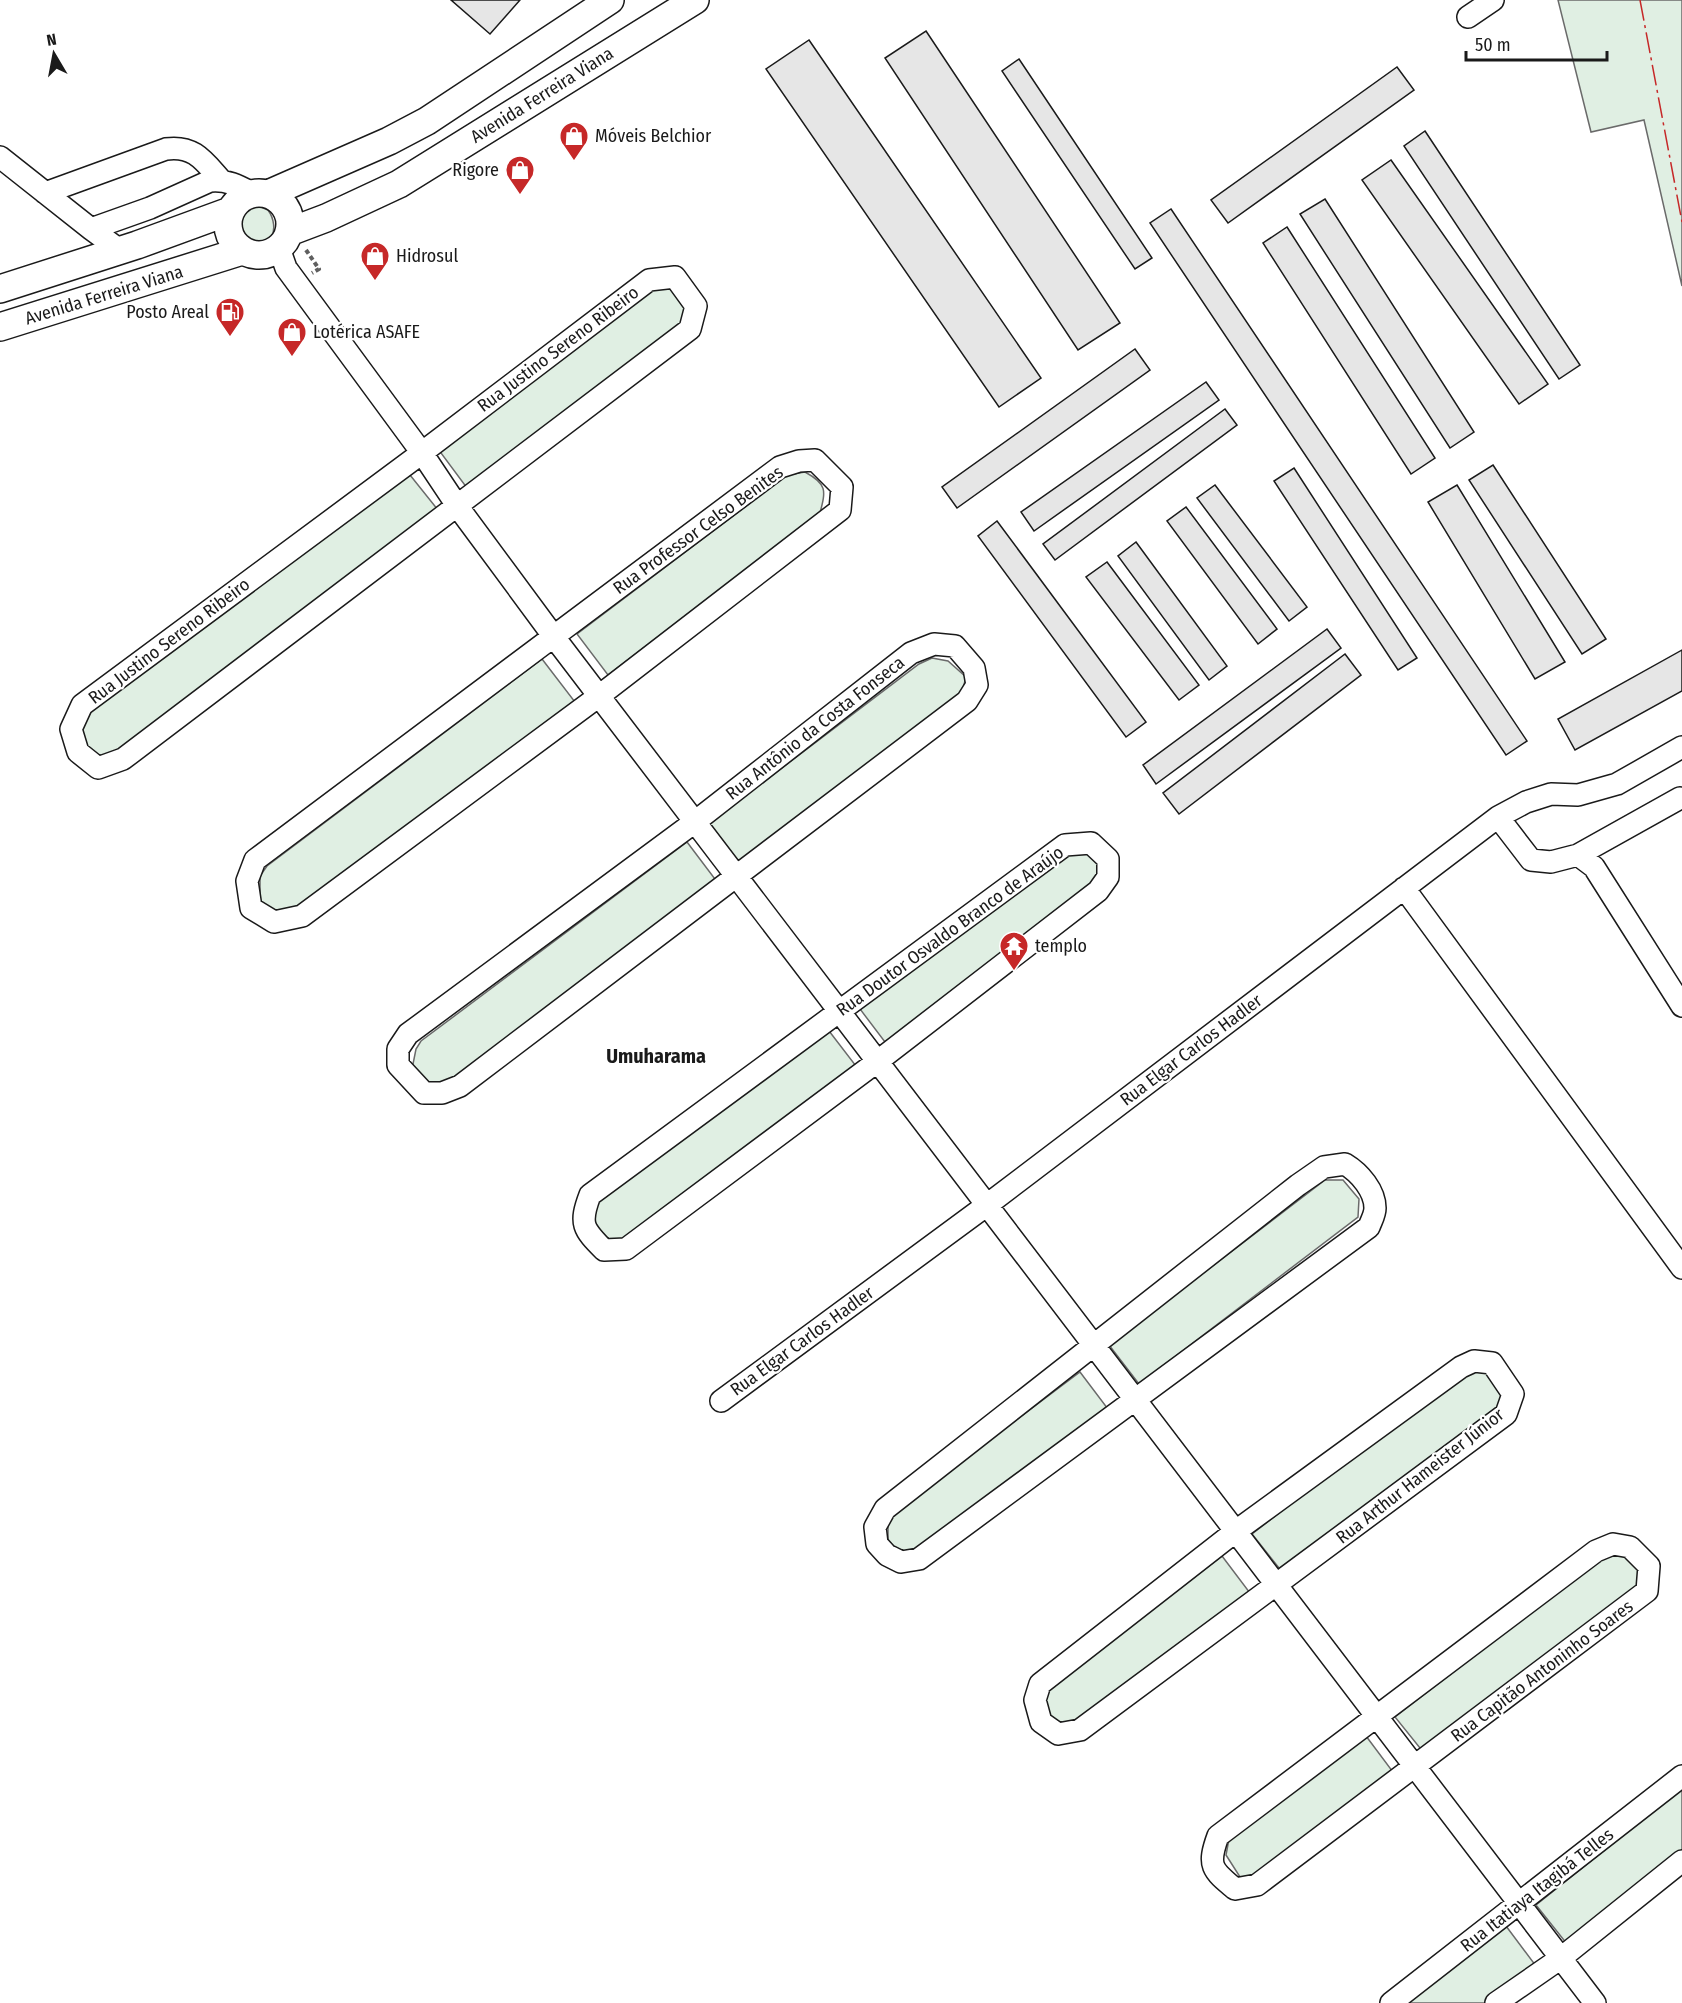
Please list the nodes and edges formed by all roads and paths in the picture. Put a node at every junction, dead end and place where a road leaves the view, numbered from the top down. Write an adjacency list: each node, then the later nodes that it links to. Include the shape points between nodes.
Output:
1 (610, 0): 8 (main road, via 427,121 389,141)
2 (695, 0): 14 (main road, Avenida Ferreira Viana, via 399,184 326,218)
3 (1493, 0): 4 (street)
4 (1468, 17)
5 (0, 157): 7 (street)
6 (221, 180): 7 (street, via 195,153 176,148); 8 (street); 9 (street, via 205,183)
7 (45, 193): 11 (street)
8 (260, 193): 10 (main road, via 239,199); 14 (main road, via 277,198 289,213)
9 (150, 208): 11 (street); 13 (street)
10 (230, 211): 13 (main road, Avenida Ferreira Viana); 14 (main road, via 230,237)
11 (91, 229): 13 (street)
12 (315, 245): 15 (path, via 306,251)
13 (129, 248): 16 (main road, Avenida Ferreira Viana)
14 (272, 251): 17 (main road, Avenida Ferreira Viana); 18 (street)
15 (319, 269)
16 (0, 289)
17 (0, 327)
18 (422, 453): 19 (street); 19 (street, Rua Justino Sereno Ribeiro, via 649,280 675,277 696,306 690,329); 19 (street, Rua Justino Sereno Ribeiro, via 82,705 71,729 78,752 98,768 123,759)
19 (458, 507): 20 (street)
20 (554, 636): 21 (street); 21 (street, Rua Professor Celso Benites, via 780,467 814,460 842,487 840,510); 21 (street, Rua Professor Celso Benites, via 255,860 247,881 251,909 274,922 302,916)
21 (600, 696): 25 (street)
22 (1682, 747): 24 (street, Rua Elgar Carlos Hadler, via 1617,784 1578,795 1551,794 1526,801)
23 (1680, 798): 26 (street)
24 (1498, 817): 26 (street, via 1531,860 1551,862); 28 (street, Rua Elgar Carlos Hadler)
25 (696, 821): 27 (street); 27 (street, Rua Antônio da Costa Fonseca, via 911,653 934,644 955,646 974,668 977,686 968,701); 27 (street, Rua Antônio da Costa Fonseca, via 408,1034 398,1048 398,1065 424,1093 442,1093 460,1086)
26 (1578, 855): 29 (street, via 1594,867)
27 (736, 875): 30 (street)
28 (1404, 888): 32 (street, Rua Elgar Carlos Hadler); 33 (street)
29 (1682, 1006)
30 (839, 1010): 31 (street); 31 (street, Rua Doutor Osvaldo Branco de Araújo, via 1065,845 1091,843 1108,859 1108,877 1098,891); 31 (street, Rua Doutor Osvaldo Branco de Araújo, via 590,1195 584,1212 586,1231 604,1250 626,1249)
31 (878, 1061): 32 (street)
32 (987, 1205): 34 (street); 36 (street, Rua Elgar Carlos Hadler)
33 (1682, 1268)
34 (1094, 1345): 35 (street); 35 (street, via 885,1509 875,1527 877,1544 887,1556 901,1562 919,1559); 35 (street, via 1324,1167 1345,1164 1356,1170 1374,1197 1375,1211 1369,1227)
35 (1135, 1400): 37 (street)
36 (721, 1401)
37 (1236, 1531): 38 (street); 38 (street, Rua Arthur Hameister Júnior, via 1040,1684 1035,1700 1041,1722 1058,1734 1080,1730); 38 (street, Rua Arthur Hameister Júnior, via 1461,1366 1474,1361 1492,1363 1513,1394 1506,1414)
38 (1276, 1585): 39 (street)
39 (1378, 1718): 40 (street); 40 (street, Rua Capitão Antoninho Soares, via 1218,1836 1211,1855 1216,1874 1235,1888 1257,1885); 40 (street, Rua Capitão Antoninho Soares, via 1596,1551 1613,1544 1630,1547 1649,1566 1647,1591)
40 (1415, 1767): 43 (street)
41 (1682, 1776): 43 (street, Rua Itatiaya Itagibá Telles)
42 (1682, 1861): 44 (street)
43 (1519, 1903): 44 (street); 45 (street, Rua Itatiaya Itagibá Telles)
44 (1561, 1958): 46 (street); 47 (street)
45 (1391, 2003)
46 (1496, 2003)
47 (1595, 2003)

